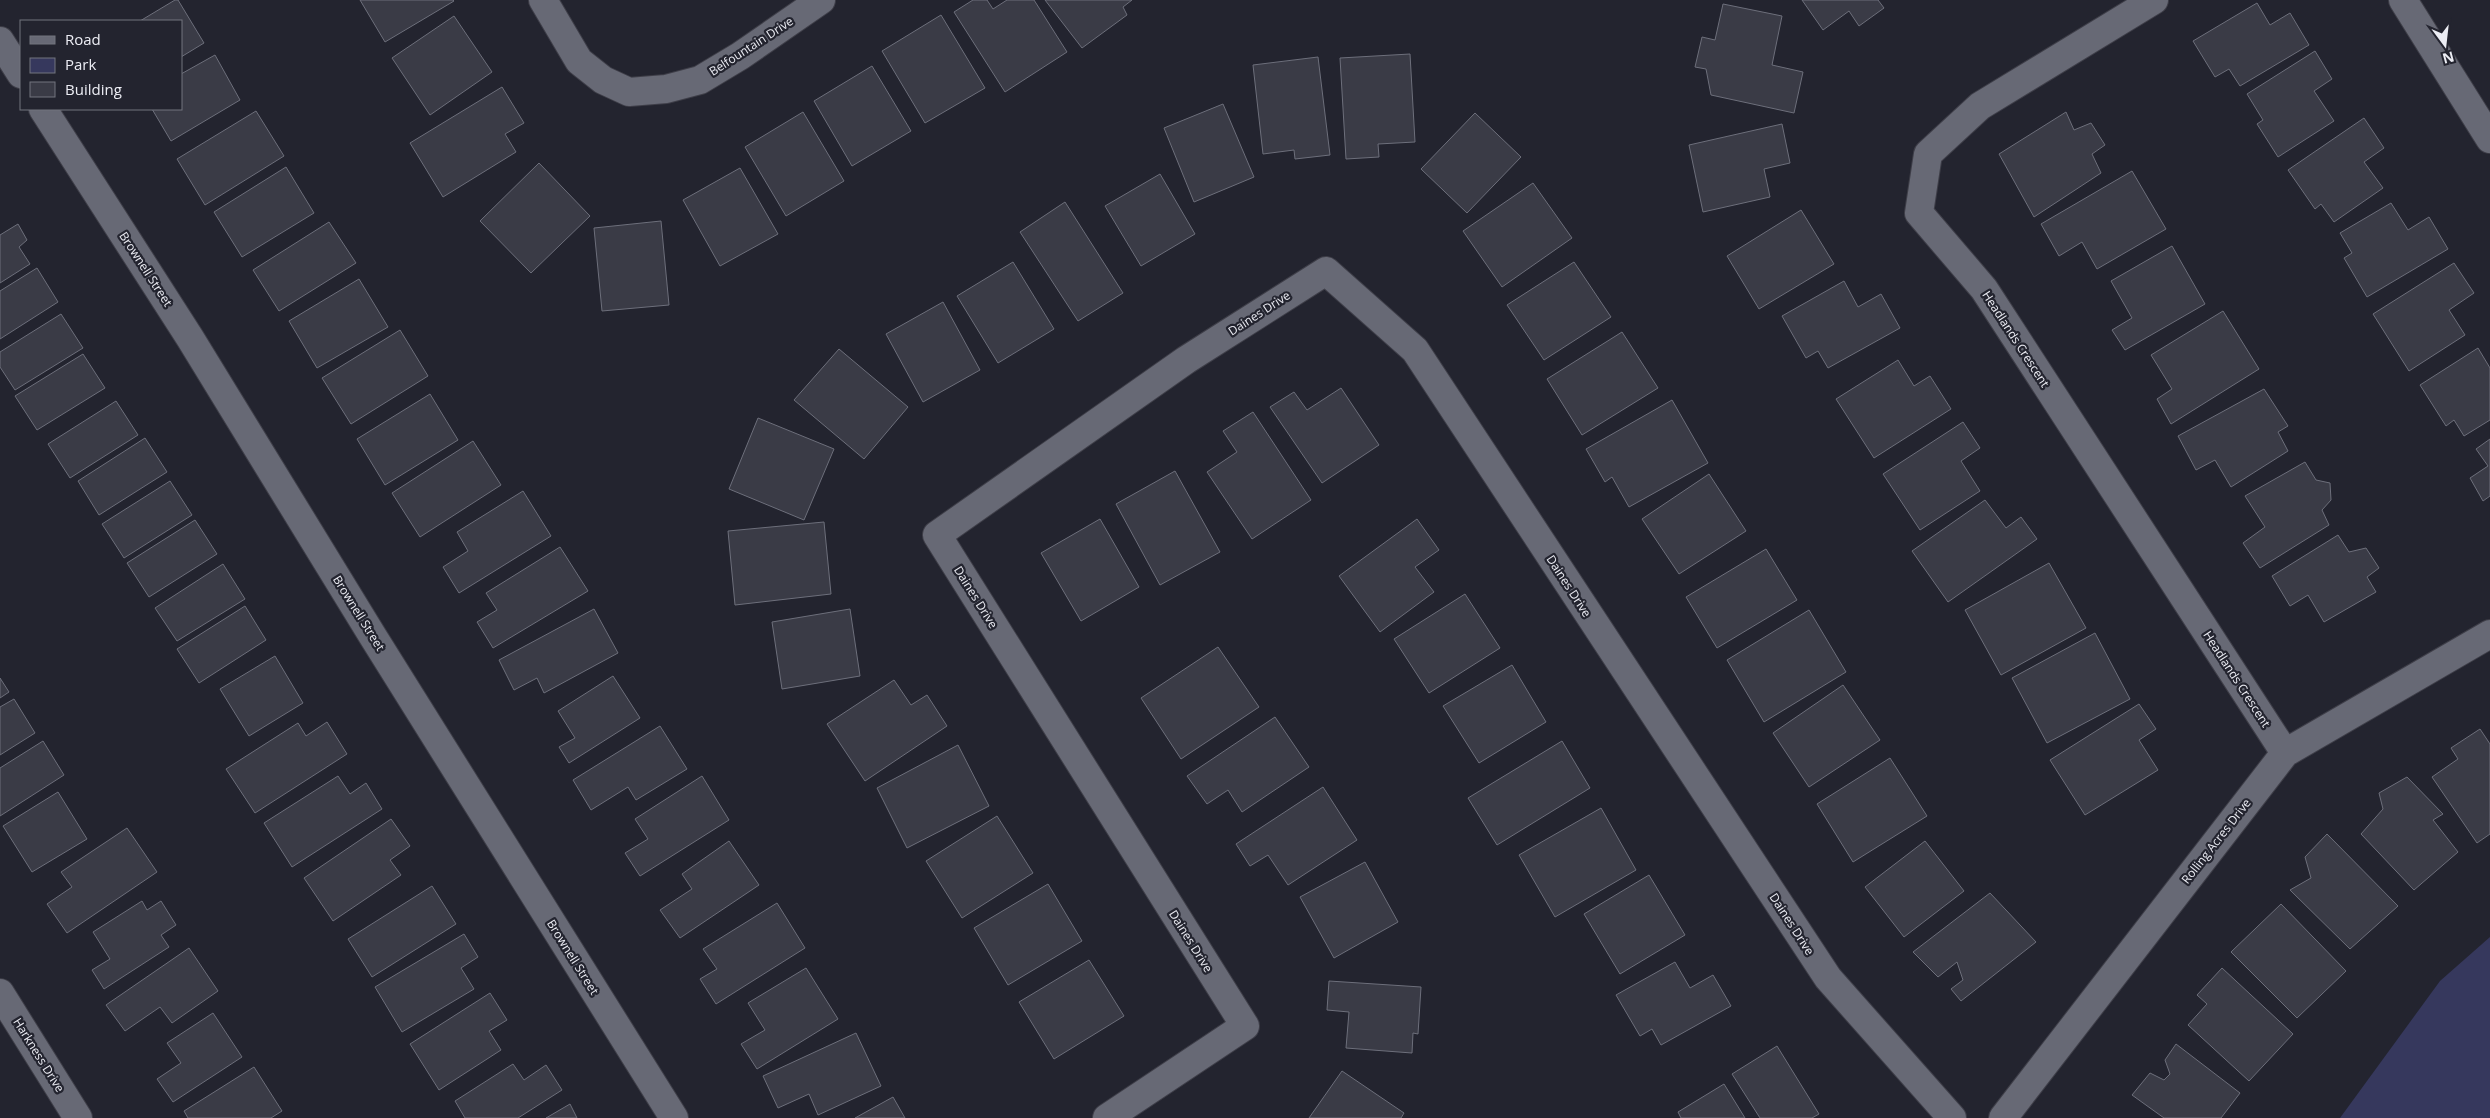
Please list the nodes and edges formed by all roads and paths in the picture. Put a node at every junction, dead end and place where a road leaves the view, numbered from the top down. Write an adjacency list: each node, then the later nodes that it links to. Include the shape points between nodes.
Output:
1 (543, 0): 2 (street, Belfountain Drive, via 579,61 603,80 629,92 666,89 700,80)
2 (821, 0)
3 (2154, 0): 10 (street, Headlands Crescent, via 1980,106 1928,154 1920,213 1984,289)
4 (2403, 0): 8 (street)
5 (0, 41): 6 (street)
6 (20, 72)
7 (45, 110): 13 (street, Brownell Street, via 196,346 377,644)
8 (2490, 138)
9 (2490, 634): 10 (street, Rolling Acres Drive)
10 (2285, 753): 16 (street, Rolling Acres Drive)
11 (0, 993): 12 (street, Harkness Drive)
12 (78, 1118)
13 (674, 1118)
14 (1107, 1118): 15 (street, Daines Drive, via 1245,1026 937,535 1186,360 1326,271 1415,350 1828,978)
15 (1952, 1118)
16 (2003, 1118)

